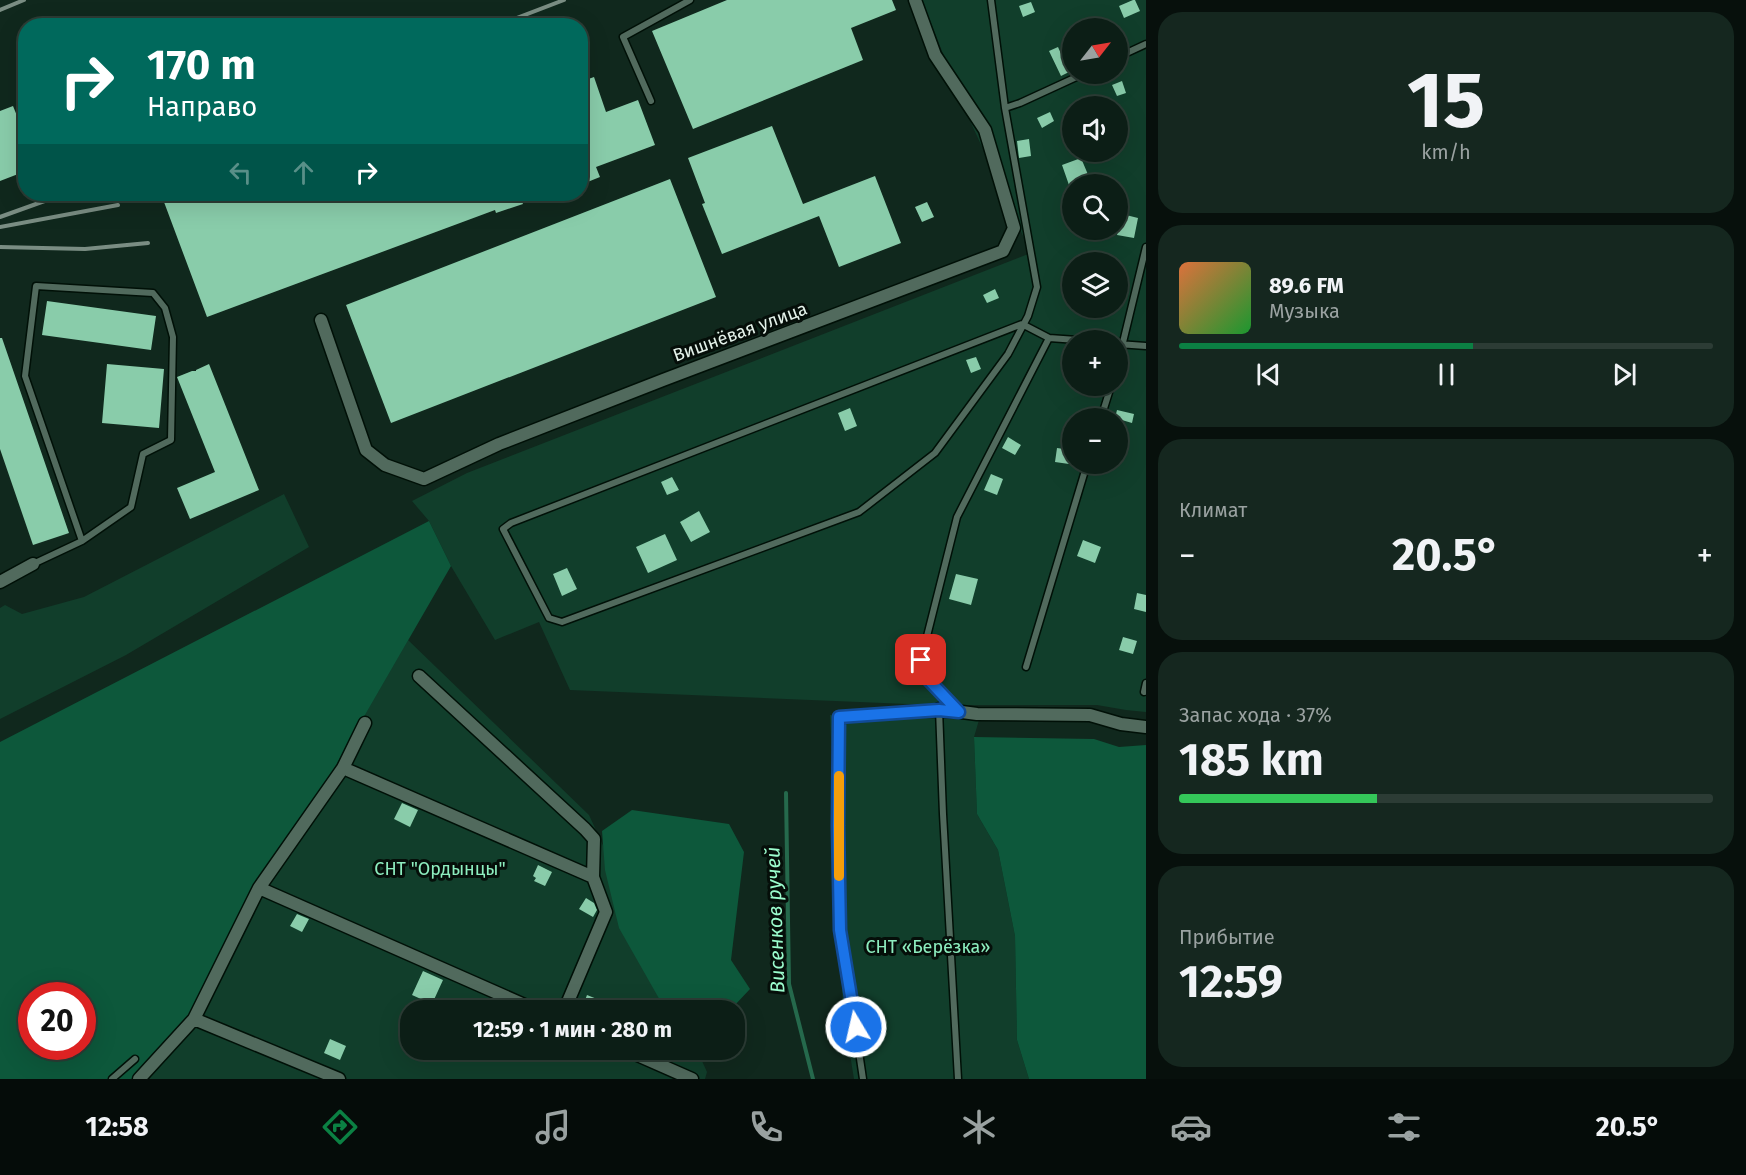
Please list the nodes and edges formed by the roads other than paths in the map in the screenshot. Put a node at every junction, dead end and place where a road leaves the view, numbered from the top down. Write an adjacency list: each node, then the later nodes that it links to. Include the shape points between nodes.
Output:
1 (690, 0): 7 (lane, via 623,37)
2 (915, 0): 10 (street, Вишнёвая улица, via 935,55 985,130 1014,228 1003,251 499,444 424,479 385,465 366,450)
3 (991, 0): 8 (lane)
4 (1146, 44): 5 (lane)
5 (1128, 52)
6 (1062, 84): 8 (lane)
7 (651, 101)
8 (1005, 108): 11 (lane, via 1038,287)
9 (1146, 247): 12 (lane)
10 (321, 320)
11 (1022, 324): 11 (lane, via 1008,354 934,453 859,512 562,622 549,618 503,529); 13 (lane)
12 (1124, 330)
13 (1049, 338): 14 (lane); 26 (lane, via 957,517 921,660 923,674)
14 (1062, 339)
15 (1128, 345): 16 (lane)
16 (1146, 346)
17 (1084, 474): 21 (lane)
18 (82, 541): 18 (lane, via 131,507 143,454 171,440 173,337 165,308 153,293 36,286 25,376); 19 (lane)
19 (33, 564): 20 (street)
20 (0, 582)
21 (1026, 667)
22 (419, 676): 30 (street, via 594,839)
23 (1146, 683): 24 (lane)
24 (1144, 692)
25 (939, 710): 26 (street); 41 (lane, via 839,717 840,930); 42 (lane)
26 (959, 712): 28 (street, via 1090,715)
27 (365, 723): 29 (street)
28 (1146, 727)
29 (343, 768): 30 (street); 31 (street)
30 (593, 877): 33 (street, via 606,912)
31 (259, 888): 32 (street); 34 (street)
32 (513, 1000)
33 (569, 1000)
34 (194, 1018): 38 (street); 39 (street)
35 (135, 1059): 37 (lane)
36 (649, 1060): 40 (street)
37 (112, 1079)
38 (139, 1079)
39 (339, 1079)
40 (692, 1079)
41 (863, 1079)
42 (958, 1079)

